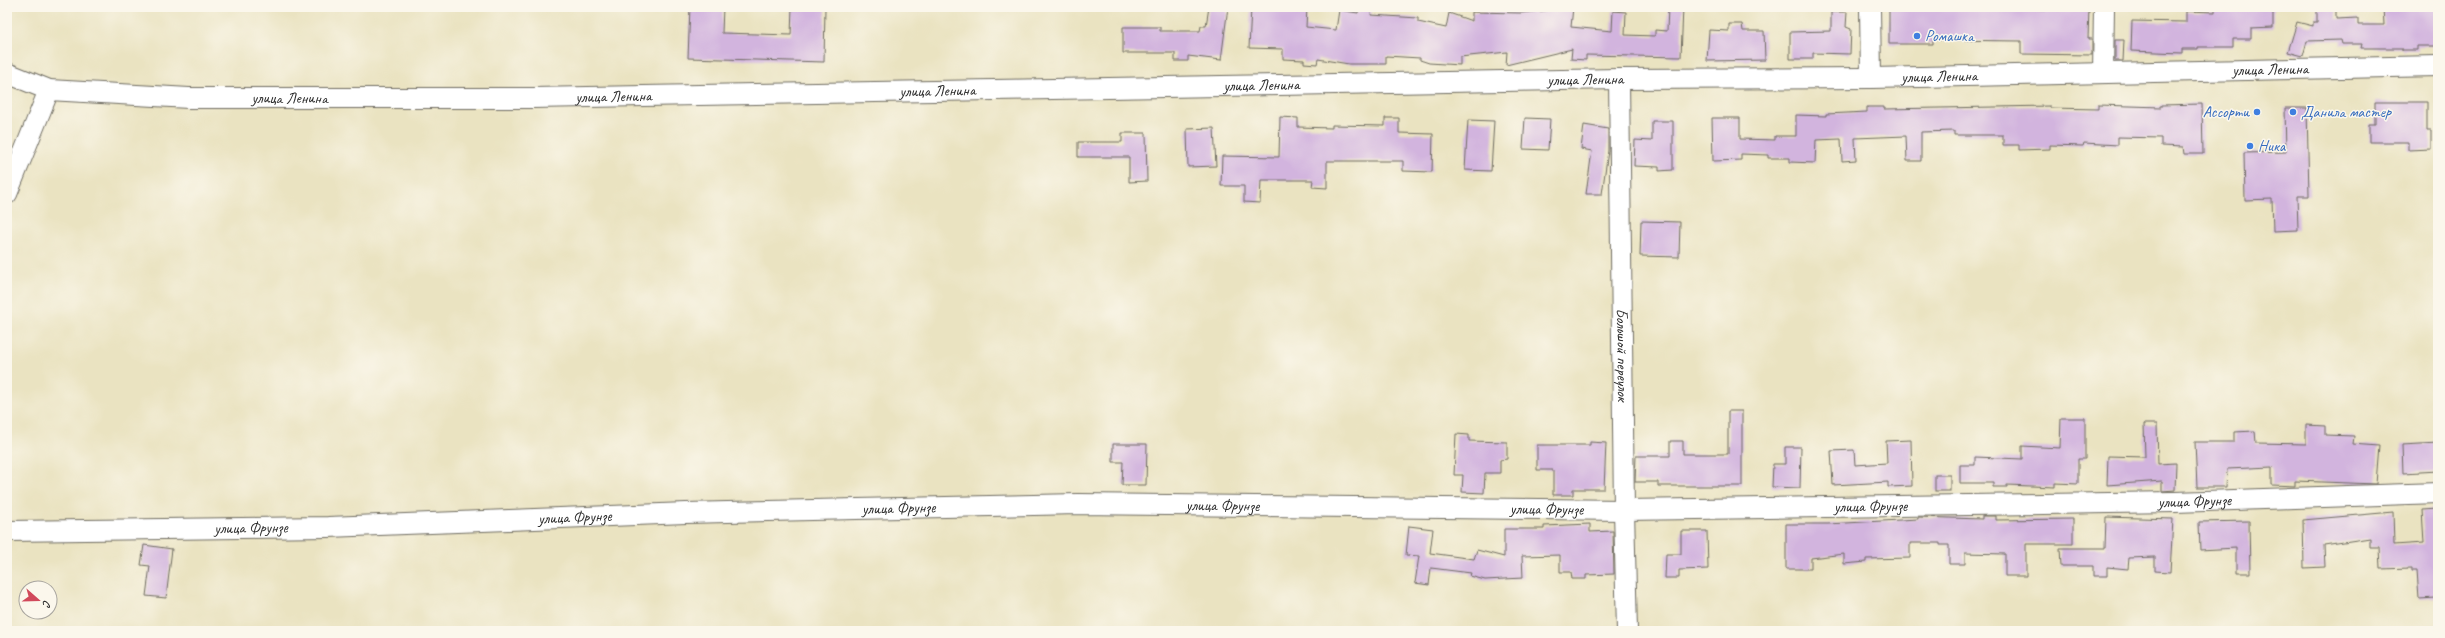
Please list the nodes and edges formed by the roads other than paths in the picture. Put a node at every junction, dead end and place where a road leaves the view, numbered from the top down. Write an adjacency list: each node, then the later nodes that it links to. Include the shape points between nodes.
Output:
1 (1870, 7): 7 (street)
2 (2104, 7): 5 (street)
3 (2438, 66): 5 (street, улица Ленина)
4 (7, 73): 8 (street, улица Ленина)
5 (2103, 73): 7 (street, улица Ленина)
6 (1619, 78): 7 (street, улица Ленина); 8 (street, улица Ленина, via 532,98 189,98); 11 (street, Большой переулок)
7 (1871, 78)
8 (48, 90): 9 (street)
9 (7, 194)
10 (2438, 493): 11 (street, улица Фрунзе, via 2175,502)
11 (1624, 510): 12 (street, улица Фрунзе, via 1070,504 686,513 328,527); 13 (street, Большой переулок)
12 (7, 531)
13 (1627, 631)

